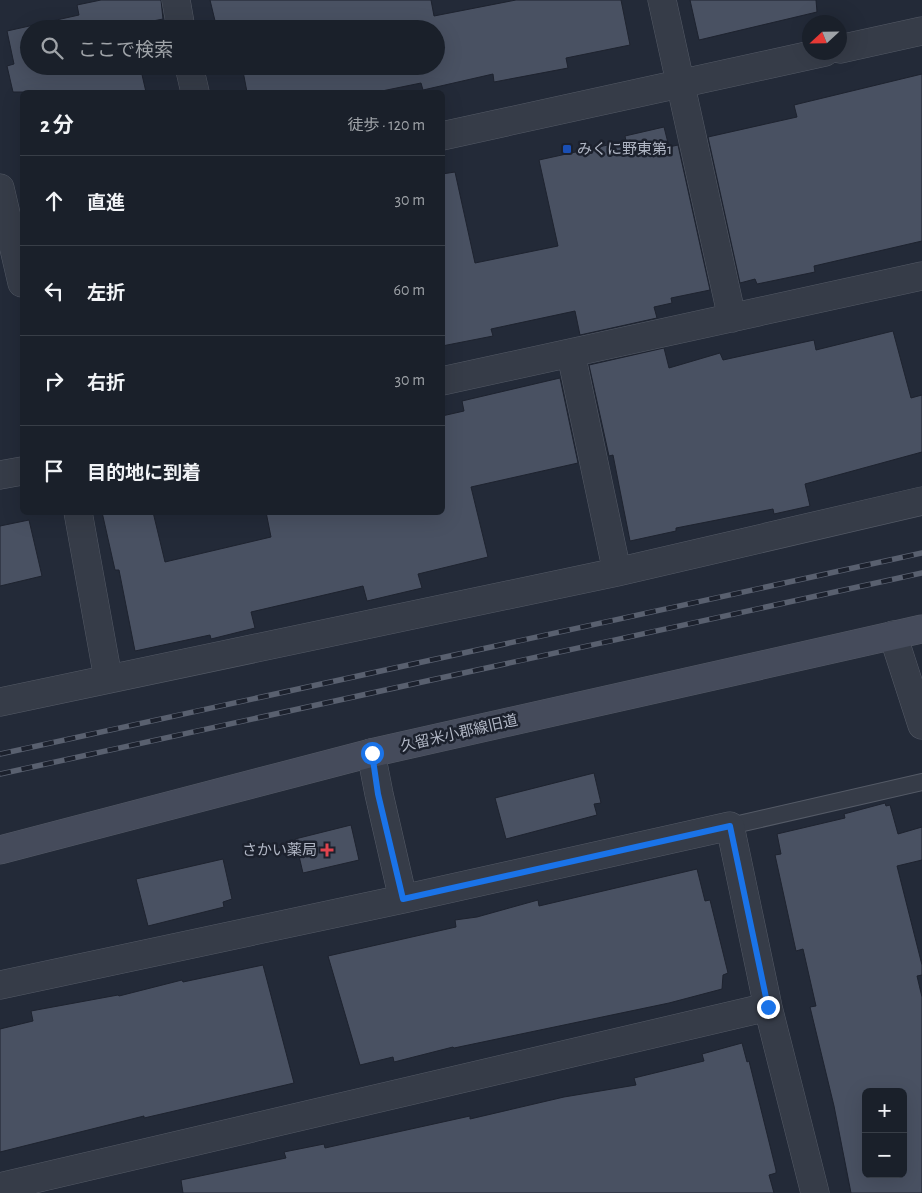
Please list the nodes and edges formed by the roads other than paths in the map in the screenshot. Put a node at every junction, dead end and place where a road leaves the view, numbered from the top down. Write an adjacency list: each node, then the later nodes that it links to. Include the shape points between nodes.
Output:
1 (176, 0): 3 (street)
2 (662, 0): 8 (street)
3 (180, 20)
4 (922, 31): 5 (street)
5 (847, 47)
6 (802, 57): 8 (street)
7 (191, 75): 9 (street)
8 (680, 84): 10 (street); 15 (street)
9 (195, 90)
10 (445, 135)
11 (0, 188): 12 (street)
12 (10, 230): 13 (street)
13 (20, 274)
14 (922, 276): 15 (street)
15 (732, 318): 16 (street)
16 (570, 354): 17 (street); 22 (street)
17 (445, 380)
18 (20, 470): 19 (street)
19 (0, 475)
20 (922, 502): 22 (street)
21 (79, 515): 25 (street)
22 (617, 572): 25 (street)
23 (922, 629): 24 (street, 久留米小郡線旧道)
24 (893, 635): 27 (street); 28 (street, 久留米小郡線旧道)
25 (108, 678): 26 (street)
26 (0, 702)
27 (922, 725)
28 (372, 753): 31 (street, 久留米小郡線旧道); 32 (street, via 378,794)
29 (922, 782): 30 (lane)
30 (730, 826): 32 (street); 34 (street)
31 (0, 850)
32 (403, 899): 33 (street)
33 (0, 985)
34 (768, 1007): 35 (street); 36 (street)
35 (0, 1187)
36 (815, 1193)

